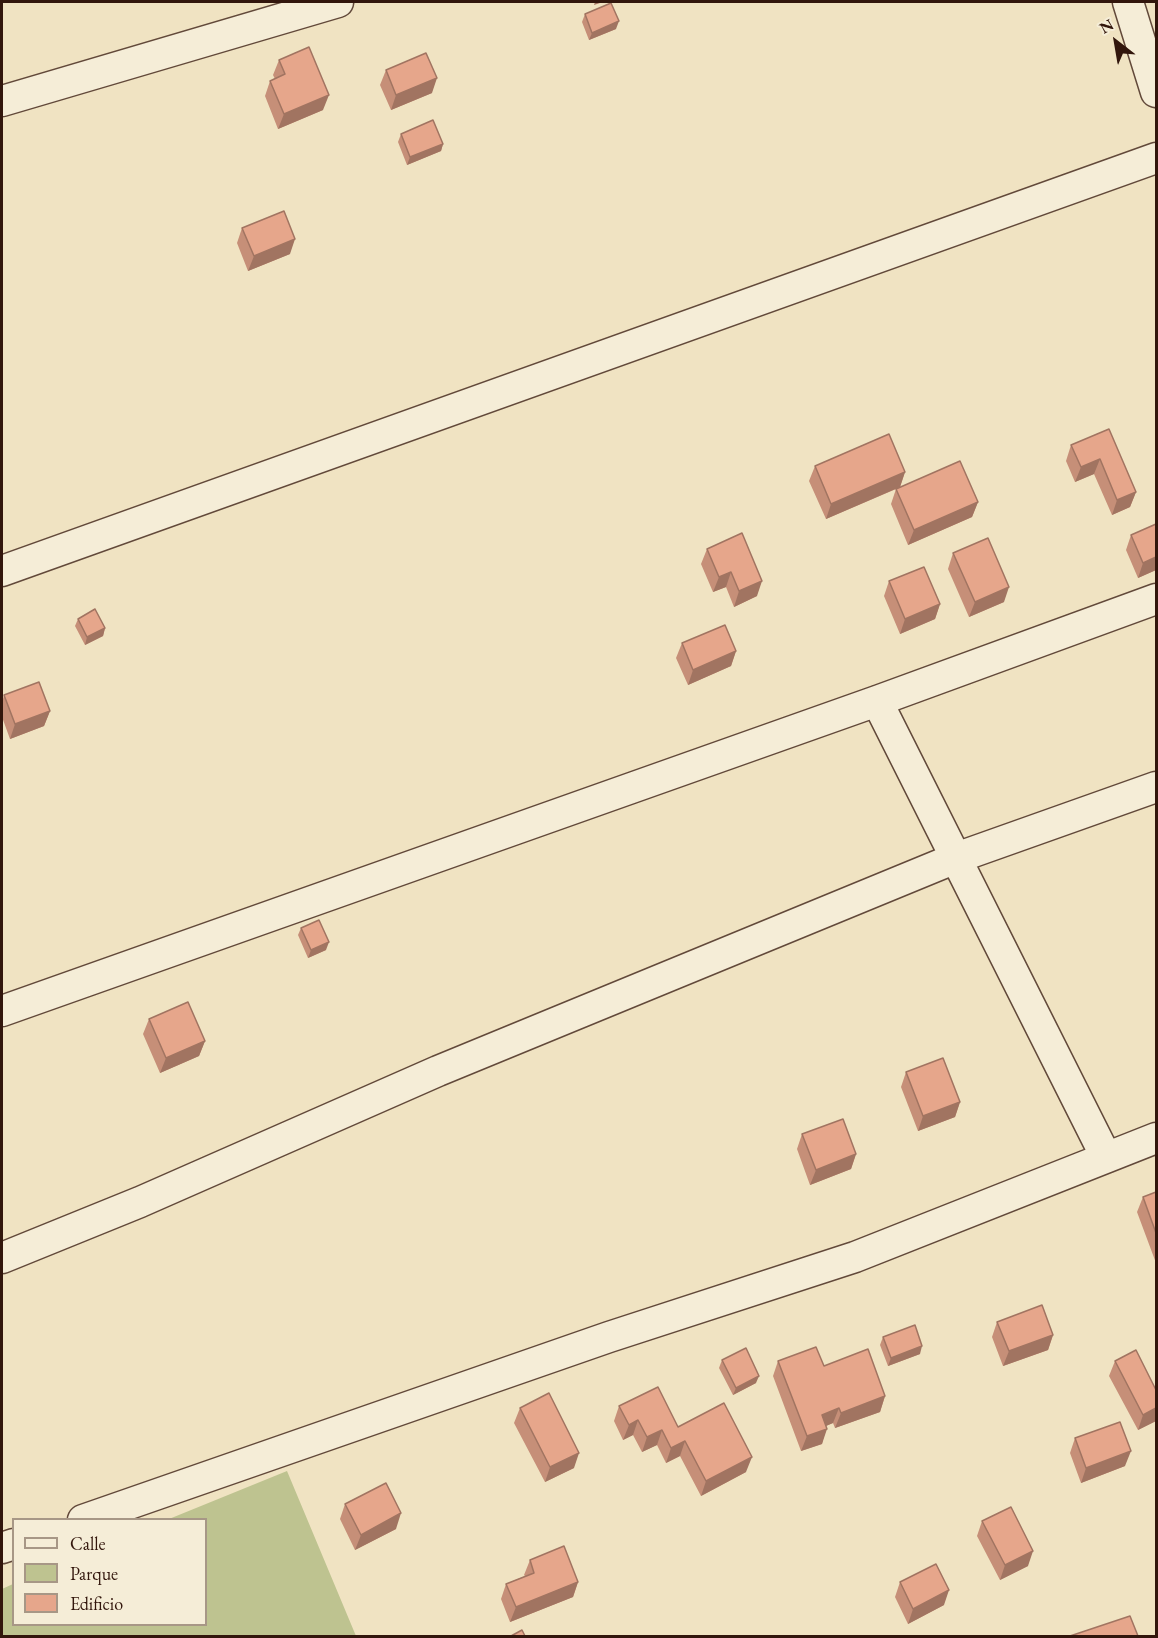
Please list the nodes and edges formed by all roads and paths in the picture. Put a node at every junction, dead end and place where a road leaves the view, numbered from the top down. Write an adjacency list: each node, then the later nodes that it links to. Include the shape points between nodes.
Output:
1 (338, 2): 4 (street)
2 (1128, 2): 3 (street)
3 (1156, 92)
4 (3, 97)
5 (1156, 158): 6 (street)
6 (2, 571)
7 (1156, 599): 8 (street)
8 (877, 701): 10 (street); 11 (street)
9 (1156, 787): 10 (street)
10 (956, 858): 13 (street); 14 (street, via 438,1071)
11 (2, 1011)
12 (1156, 1138): 13 (street)
13 (1106, 1157): 15 (street, via 855,1257 609,1337)
14 (2, 1258)
15 (89, 1518)

